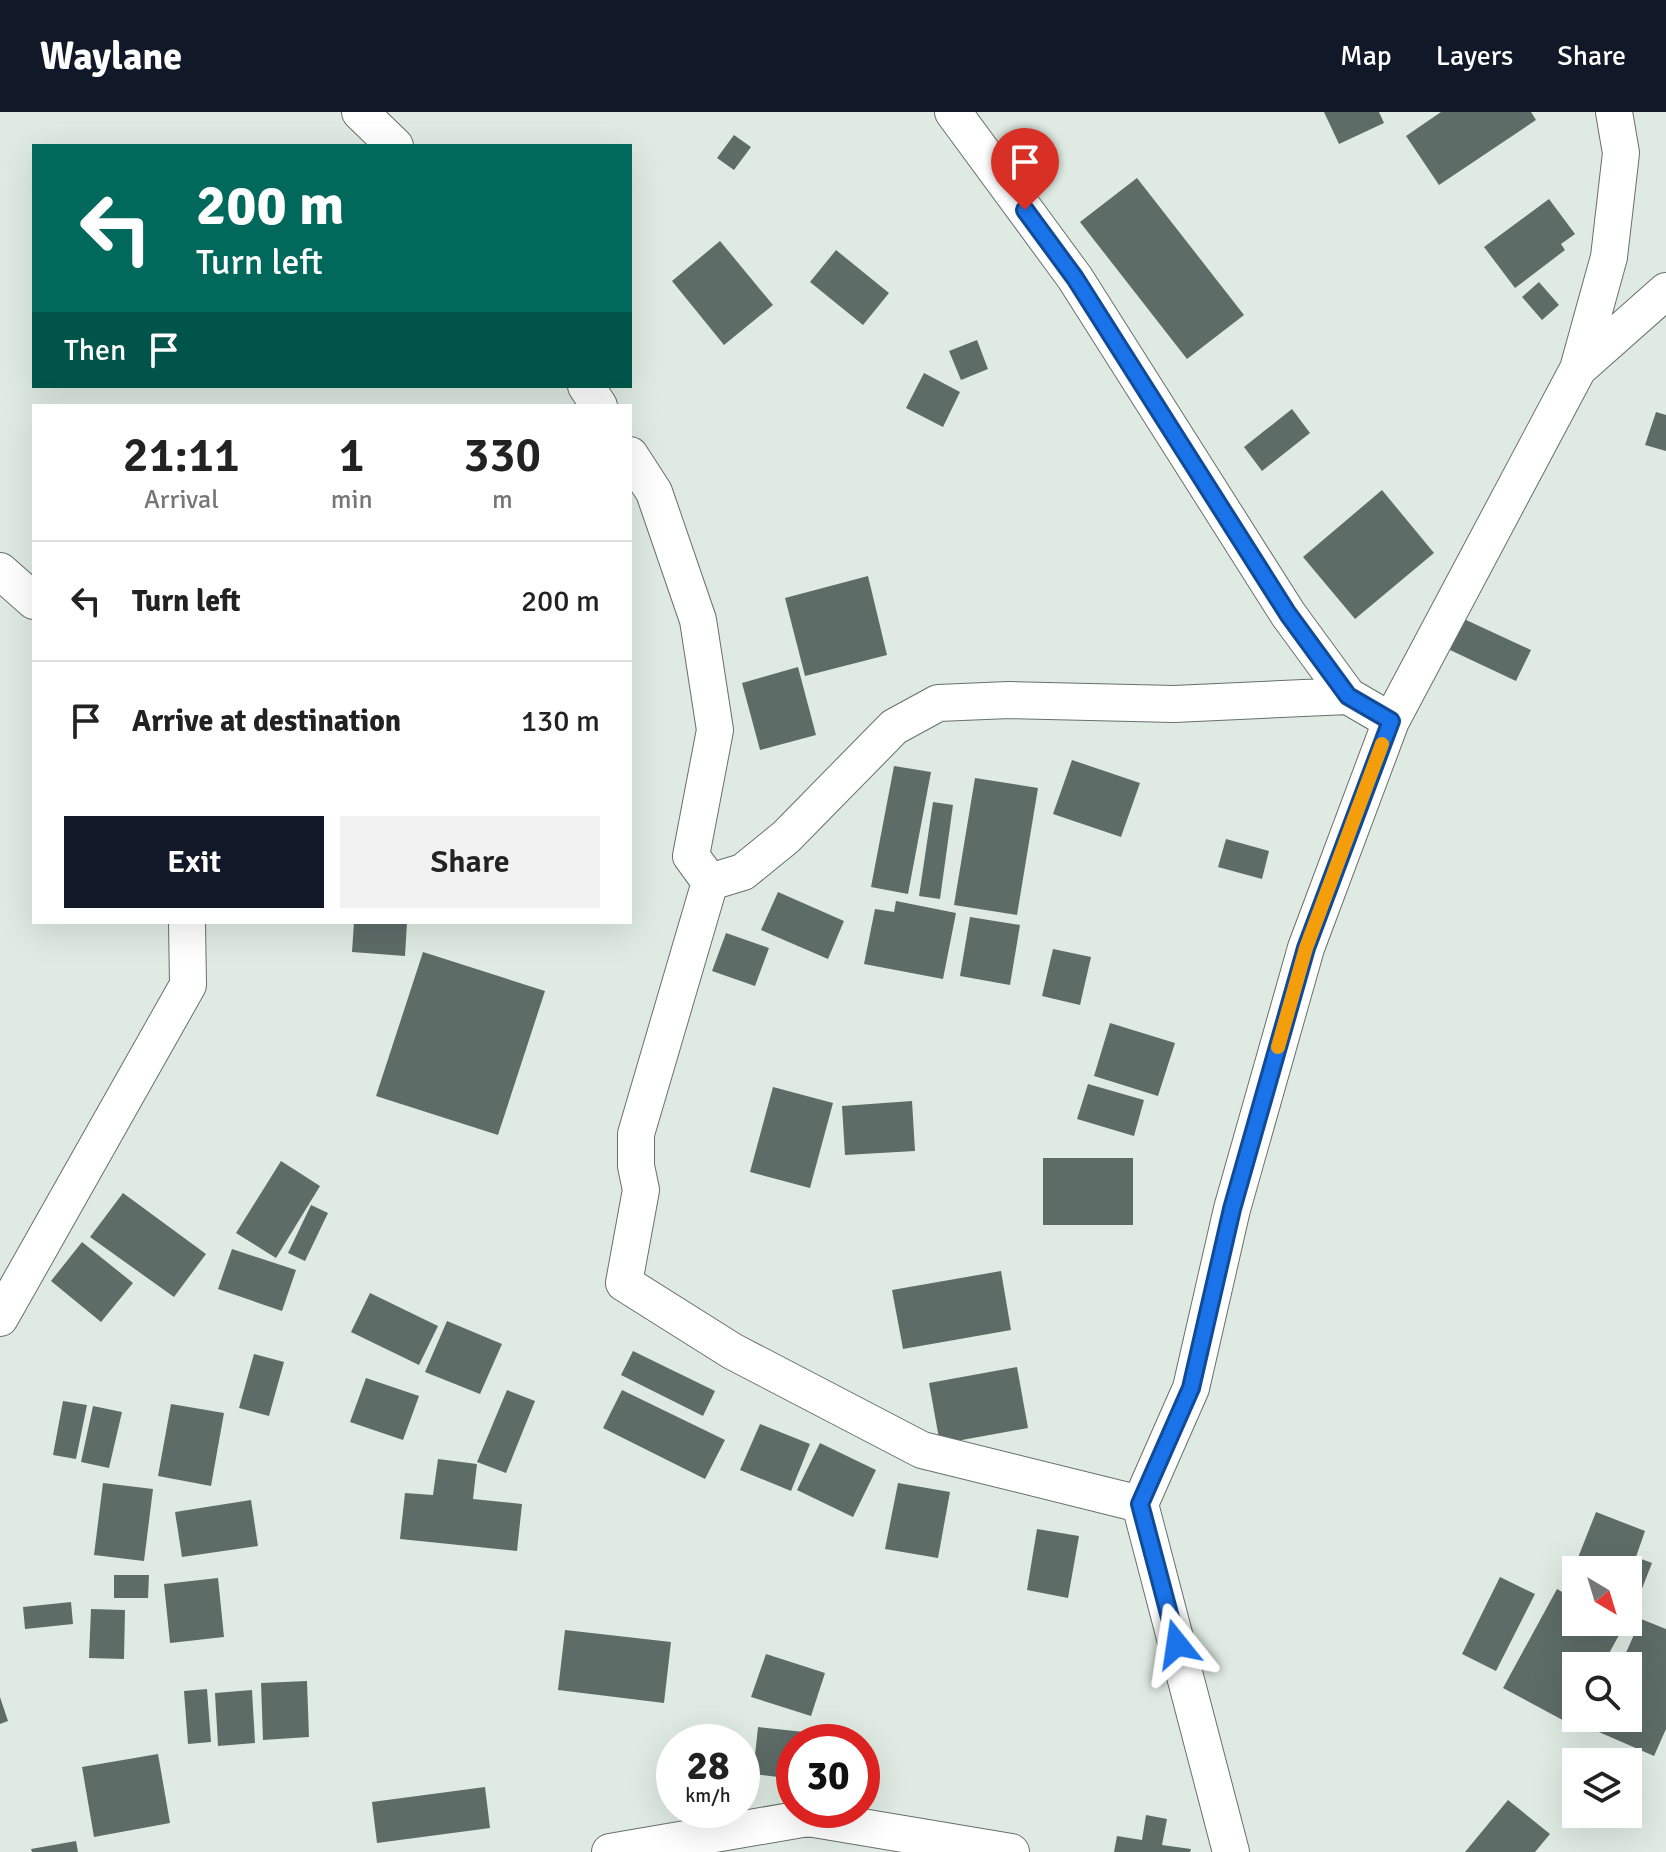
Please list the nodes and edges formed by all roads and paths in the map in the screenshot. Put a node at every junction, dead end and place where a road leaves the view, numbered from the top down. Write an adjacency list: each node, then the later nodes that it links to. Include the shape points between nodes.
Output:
1 (360, 112): 4 (street)
2 (953, 112): 10 (street, via 1075,278 1288,614)
3 (1614, 112): 6 (street, via 1621,153 1609,257)
4 (393, 144)
5 (1666, 291): 6 (street)
6 (1578, 369): 11 (street)
7 (632, 458): 12 (street, via 654,492 698,620 715,730 691,856)
8 (0, 571): 9 (street)
9 (32, 599)
10 (1348, 696): 11 (street); 12 (street, via 1174,704 938,703 894,727 786,837 743,872)
11 (1391, 721): 15 (street, via 1306,948 1232,1209 1191,1388)
12 (710, 882): 15 (street, via 636,1134 641,1190 624,1283 732,1351 922,1450)
13 (187, 924): 14 (street, via 188,985)
14 (0, 1318)
15 (1140, 1504): 18 (street)
16 (610, 1852): 17 (street, via 808,1818)
17 (1011, 1852)
18 (1231, 1852)

